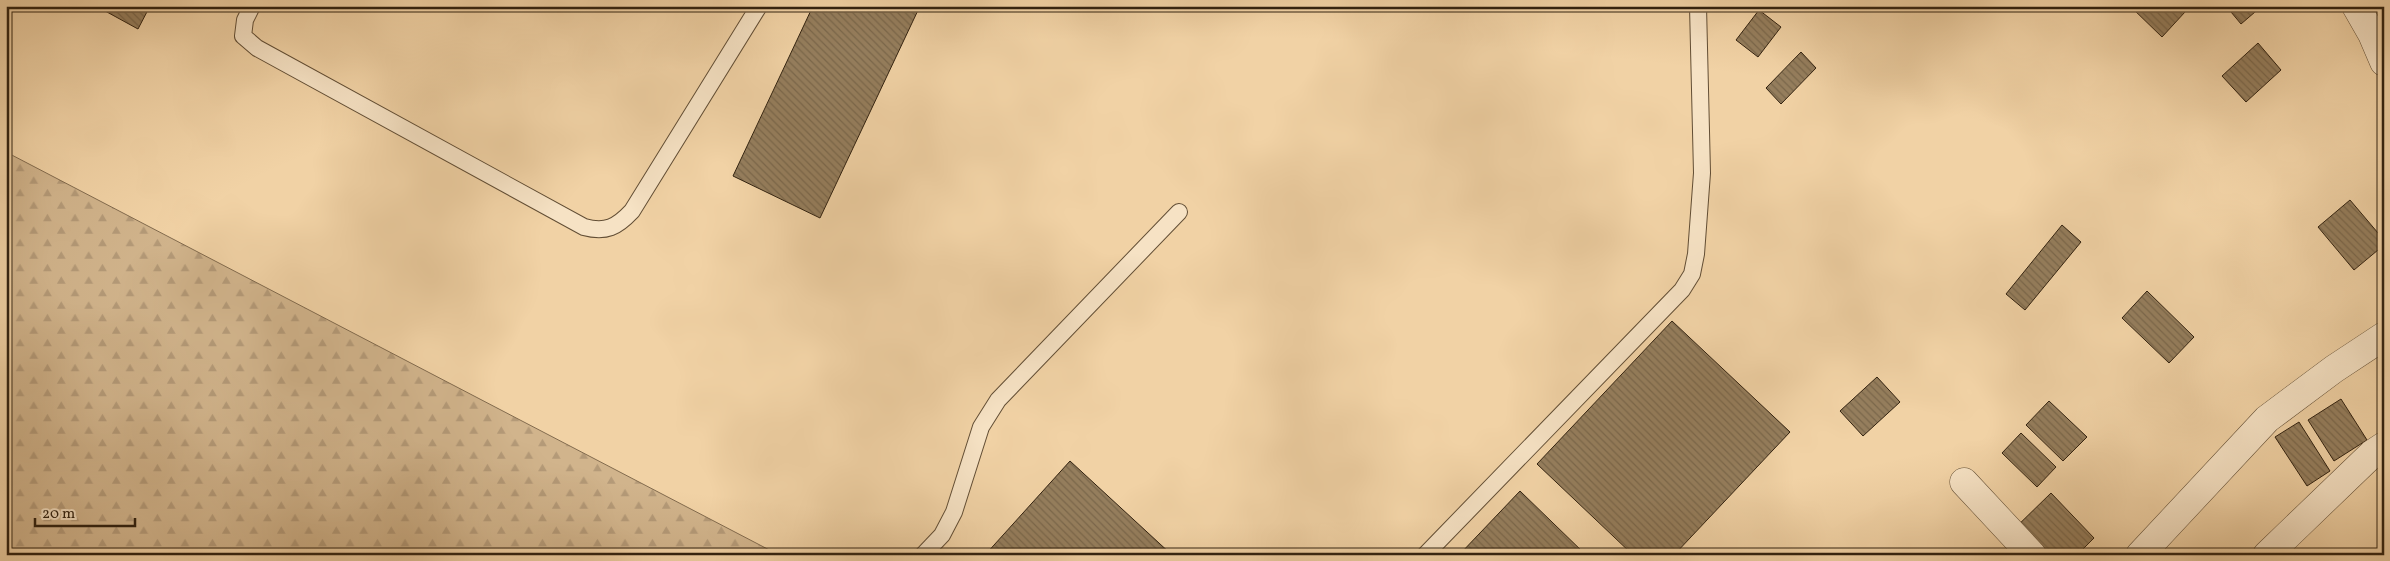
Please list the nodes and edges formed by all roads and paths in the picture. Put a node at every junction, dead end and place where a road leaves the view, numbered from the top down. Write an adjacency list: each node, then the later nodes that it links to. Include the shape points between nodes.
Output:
1 (252, 6): 2 (lane, via 245,20 243,36 257,48 584,227 596,230 609,230 632,211)
2 (759, 6)
3 (1698, 6): 11 (lane, via 1702,173 1692,274 1682,290)
4 (2356, 6): 5 (street)
5 (2384, 62)
6 (1179, 212): 10 (lane, via 998,400 981,426 954,512 942,536)
7 (2384, 336): 13 (street, via 2334,369 2268,420)
8 (2384, 446): 14 (street)
9 (1964, 482): 12 (street)
10 (923, 555)
11 (1425, 555)
12 (2032, 555)
13 (2140, 555)
14 (2267, 555)

